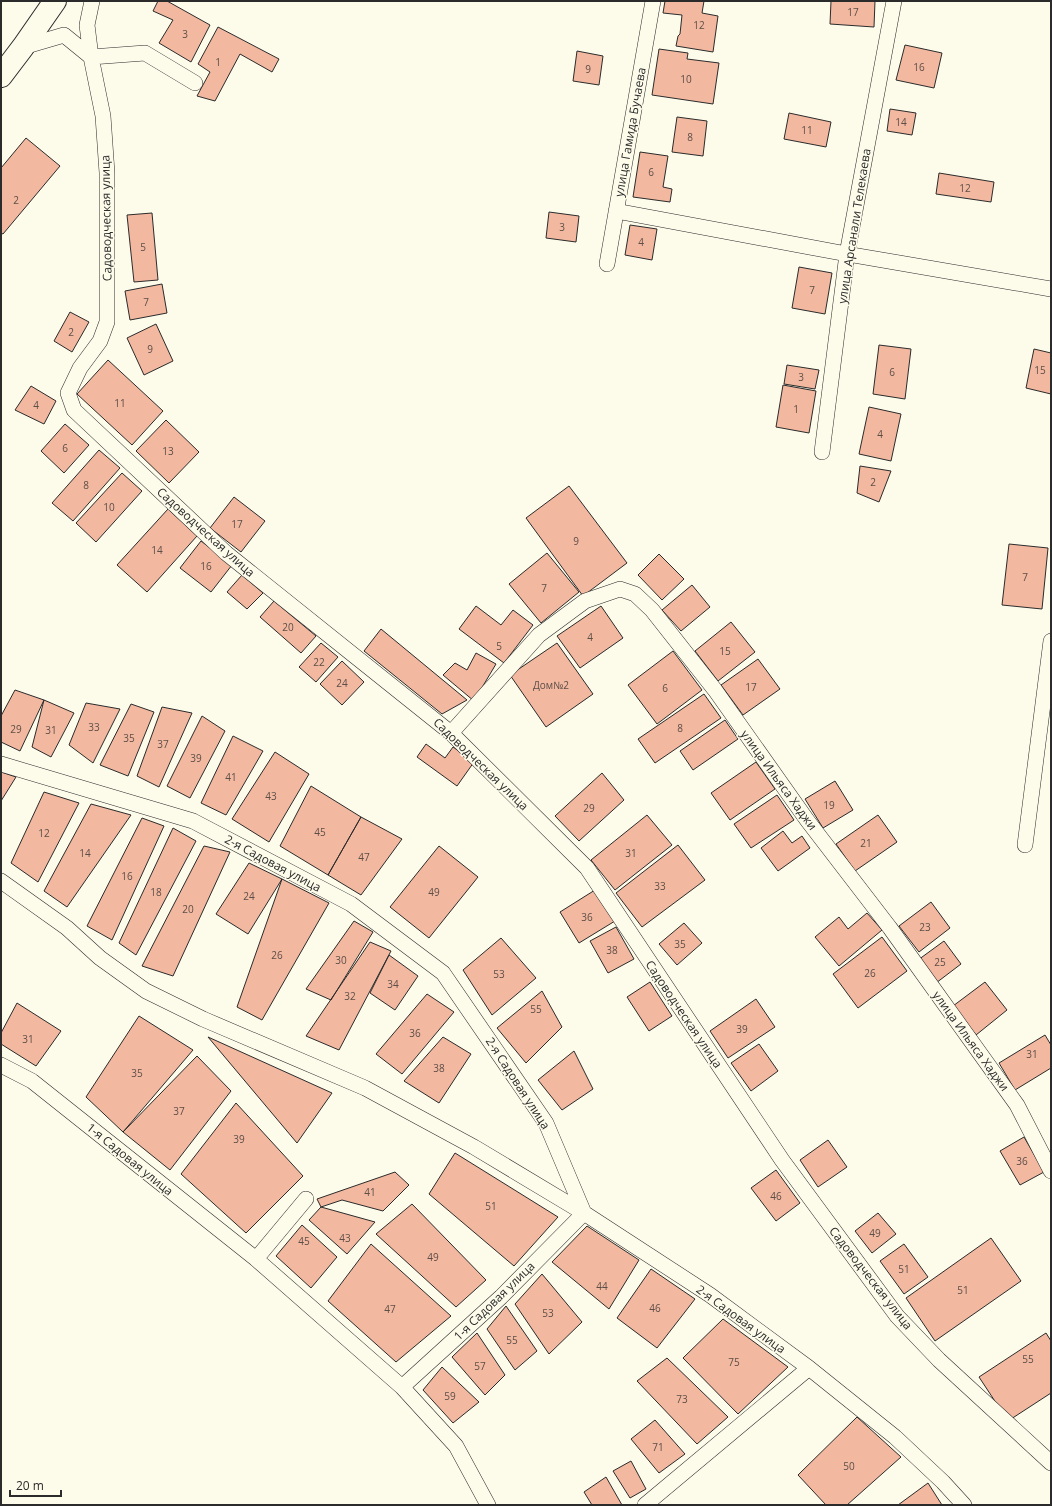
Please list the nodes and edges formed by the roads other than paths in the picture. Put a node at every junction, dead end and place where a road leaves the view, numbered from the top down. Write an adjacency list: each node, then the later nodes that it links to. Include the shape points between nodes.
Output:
1 (55, 1): 5 (main road)
2 (92, 1): 6 (street, Садоводческая улица, via 87,25)
3 (653, 1): 9 (street, улица Гамида Бучаева)
4 (894, 1): 10 (street, улица Арсанали Телекаева)
5 (23, 47): 6 (street, via 64,35); 7 (main road)
6 (91, 56): 8 (street, via 145,53); 16 (street, Садоводческая улица, via 103,116 107,322 100,341 80,368 68,393 74,410 226,554)
7 (1, 76)
8 (195, 83)
9 (616, 210): 10 (street); 11 (street, улица Гамида Бучаева)
10 (847, 254): 12 (street); 13 (street, улица Арсанали Телекаева)
11 (607, 264)
12 (1051, 289)
13 (822, 452)
14 (1051, 641): 15 (street)
15 (1045, 732): 18 (street)
16 (451, 733): 21 (street, улица Ильяса Хаджи, via 544,631 585,601 620,589 635,594 652,610 715,690 807,820 899,940 1017,1105); 27 (street, Садоводческая улица, via 586,868 782,1160 897,1316 939,1360)
17 (1, 764): 23 (street, 2-я Садовая улица, via 193,821 351,904 443,973 546,1122)
18 (1025, 845)
19 (1, 881): 23 (street, via 67,928 100,958 146,991 202,1019 365,1088 474,1147)
20 (1, 1065): 24 (street, 1-я Садовая улица, via 32,1081)
21 (1051, 1170)
22 (306, 1199): 24 (street)
23 (584, 1213): 25 (street, 2-я Садовая улица, via 710,1295); 26 (street, 1-я Садовая улица, via 501,1297)
24 (256, 1260): 26 (street, 1-я Садовая улица)
25 (809, 1368): 29 (street); 30 (street, 2-я Садовая улица, via 895,1436)
26 (402, 1387): 28 (street, 1-я Садовая улица, via 456,1446)
27 (1051, 1463)
28 (488, 1505)
29 (645, 1505)
30 (964, 1505)

